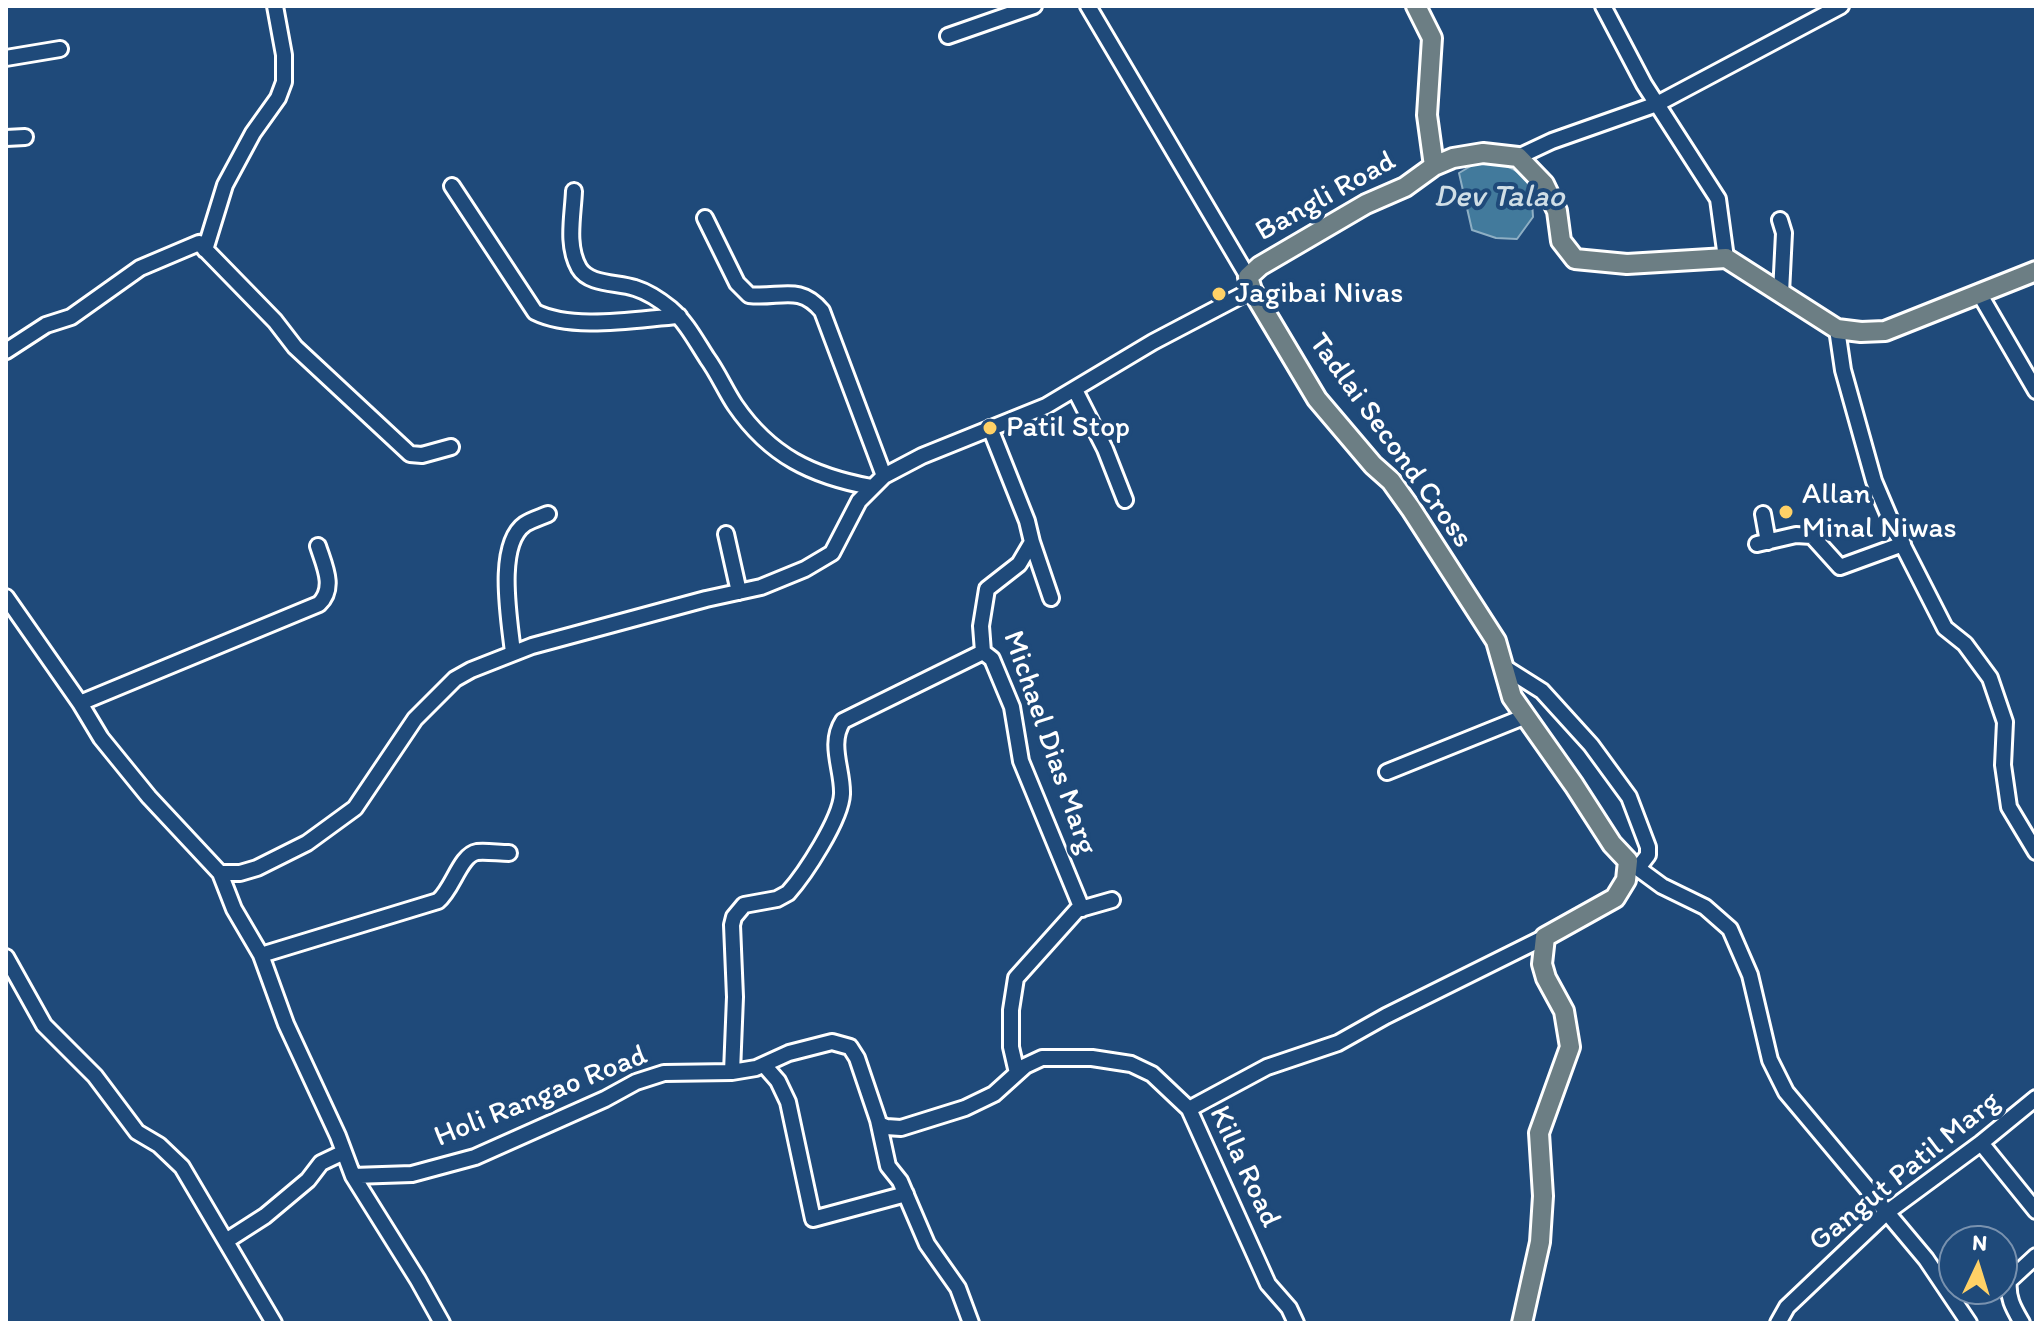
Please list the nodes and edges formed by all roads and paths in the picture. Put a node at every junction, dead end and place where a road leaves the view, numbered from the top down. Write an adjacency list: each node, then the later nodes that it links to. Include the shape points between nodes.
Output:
1 (275, 6): 19 (street, via 284,82 225,185)
2 (1034, 6): 7 (street)
3 (1088, 6): 22 (street, Tadlai Second Cross)
4 (1416, 6): 14 (main road, via 1432,38 1427,115)
5 (1603, 6): 10 (street)
6 (1841, 6): 10 (street)
7 (948, 36)
8 (60, 49): 9 (street)
9 (6, 58)
10 (1657, 104): 13 (street); 20 (street, via 1718,199)
11 (25, 137): 12 (street)
12 (6, 138)
13 (1518, 157): 14 (main road, Bangli Road, via 1483,153); 20 (main road, via 1544,184 1557,211 1561,241 1575,259 1627,264)
14 (1434, 166): 22 (main road, Bangli Road, via 1260,266)
15 (452, 186): 25 (street, via 535,312 576,322)
16 (574, 191): 25 (street, via 571,244 581,272 636,288)
17 (705, 218): 32 (street, via 737,283 749,295 804,295 822,311)
18 (1780, 220): 23 (street)
19 (205, 250): 27 (street, via 199,243 140,268 71,317 46,325); 31 (street, via 295,347 410,454)
20 (1726, 258): 23 (main road)
21 (2036, 271): 24 (main road)
22 (1250, 284): 28 (street); 46 (main road, Tadlai Second Cross, via 1317,399 1411,509 1496,641)
23 (1781, 293): 26 (main road)
24 (1979, 293): 26 (main road, via 1885,331); 29 (street)
25 (679, 316): 33 (street, via 736,406 778,451 835,480)
26 (1837, 329): 39 (street, via 1874,481)
27 (6, 351)
28 (1075, 390): 30 (street); 34 (street)
29 (2036, 391)
30 (990, 428): 32 (street); 38 (street)
31 (451, 447)
32 (884, 476): 33 (street)
33 (871, 487): 41 (street, via 832,553 805,569)
34 (1125, 500)
35 (548, 514): 45 (street, via 522,526 510,546 507,594)
36 (1763, 514): 39 (street, via 1762,543 1812,536 1840,567)
37 (726, 534): 41 (street)
38 (1032, 542): 43 (street); 44 (street, Michael Dias Marg, via 1019,564 987,589)
39 (1903, 544): 50 (street, via 1945,628 1965,644 1990,678 2005,722 2003,765 2009,807)
40 (318, 546): 47 (street, via 329,584 319,604)
41 (739, 592): 45 (street)
42 (6, 597): 47 (street)
43 (1051, 598)
44 (983, 652): 55 (street, Michael Dias Marg, via 992,659 1012,707 1021,761); 60 (street, via 838,728 842,794 836,821 788,893 744,905 734,917)
45 (513, 653): 53 (street, via 455,679 438,695 415,719 355,808 307,843 257,868)
46 (1504, 667): 48 (main road, Tadlai Second Cross, via 1512,697); 52 (street, via 1542,691 1629,797 1648,847 1648,855)
47 (80, 703): 53 (street, via 101,738)
48 (1526, 716): 49 (street); 52 (main road, Tadlai Second Cross, via 1612,844)
49 (1387, 772)
50 (2036, 852)
51 (509, 853): 57 (street, via 475,852 467,857 438,901)
52 (1633, 865): 56 (main road, via 1615,898); 70 (street, Tadlai Second Cross, via 1705,907 1730,929 1750,975 1770,1060 1786,1092)
53 (220, 873): 57 (street)
54 (1112, 900): 55 (street)
55 (1082, 909): 61 (street, via 1016,978 1011,1047)
56 (1545, 937): 63 (street, via 1338,1043 1267,1067); 77 (main road, via 1542,964 1564,1011 1570,1047 1539,1133 1540,1242)
57 (261, 955): 66 (street)
58 (6, 957): 71 (street, via 44,1025 95,1076 137,1132 182,1167)
59 (764, 1065): 60 (street, Holi Rangao Road); 64 (street, Holi Rangao Road, via 832,1042 850,1047); 68 (street, via 788,1102 813,1219)
60 (732, 1072): 67 (street, Holi Rangao Road, via 664,1073 475,1157 412,1174)
61 (1017, 1073): 63 (street, Killa Road, via 1042,1058 1131,1064 1152,1074); 64 (street, Killa Road, via 994,1094 965,1108 901,1128)
62 (2036, 1098): 65 (street, Gangut Patil Marg)
63 (1189, 1109): 76 (street, Killa Road, via 1268,1284)
64 (879, 1124): 68 (street, via 888,1166)
65 (1981, 1143): 69 (street); 70 (street, Gangut Patil Marg)
66 (344, 1152): 67 (street); 71 (street, via 321,1163 265,1216)
67 (353, 1176): 74 (street)
68 (906, 1194): 75 (street, via 927,1244 958,1288)
69 (2036, 1211)
70 (1886, 1213): 78 (street, Gangut Patil Marg, via 1787,1307); 79 (street, Tadlai Second Cross, via 1926,1259)
71 (226, 1241): 73 (street)
72 (2036, 1256): 80 (street, via 2009,1281 2011,1303)
73 (274, 1323)
74 (442, 1323)
75 (971, 1323)
76 (1296, 1323)
77 (1522, 1323)
78 (1778, 1323)
79 (1969, 1323)
80 (2022, 1323)

